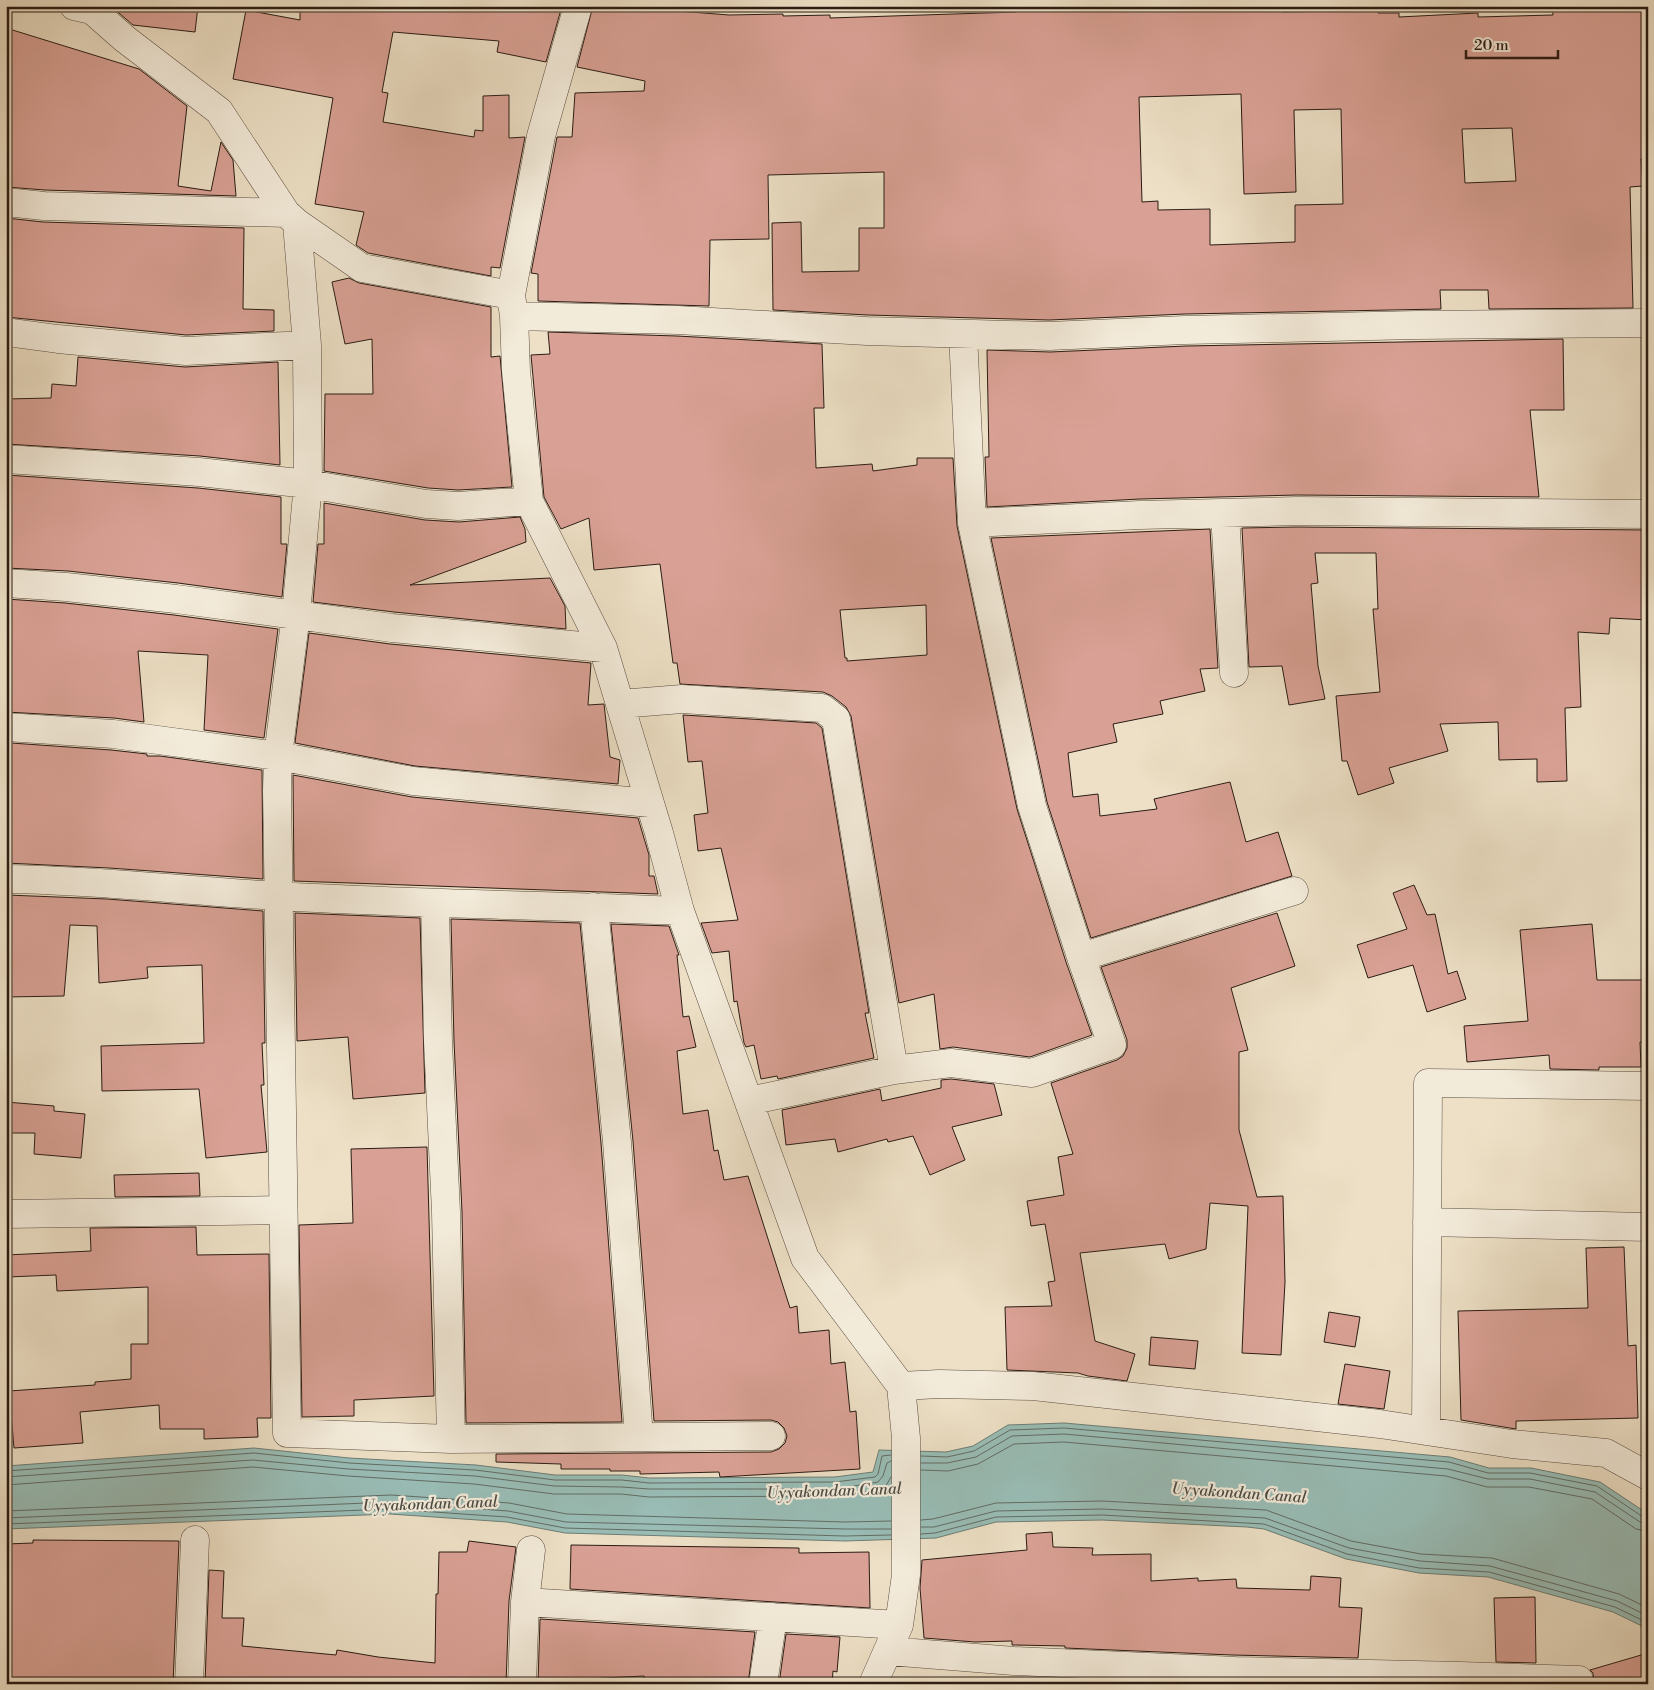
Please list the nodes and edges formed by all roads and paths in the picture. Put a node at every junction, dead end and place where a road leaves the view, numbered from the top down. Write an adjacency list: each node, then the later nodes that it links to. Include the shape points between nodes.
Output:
1 (74, 6): 4 (street, via 92,10 125,40 219,111)
2 (578, 6): 5 (street, via 541,136)
3 (6, 202): 4 (street)
4 (292, 218): 5 (street, via 362,268); 9 (street)
5 (513, 306): 8 (street, via 867,332); 12 (street)
6 (1648, 323): 8 (street, via 1417,324 1049,336)
7 (6, 332): 9 (street, via 186,351)
8 (963, 334): 15 (street)
9 (308, 345): 11 (street)
10 (6, 459): 11 (street, via 199,472)
11 (308, 484): 12 (street, via 426,504 458,506); 17 (street)
12 (529, 501): 18 (street)
13 (1225, 513): 14 (street); 15 (street); 19 (street)
14 (1648, 514)
15 (972, 524): 30 (street, via 1032,806)
16 (6, 583): 17 (street)
17 (296, 614): 18 (street, via 392,628); 22 (street)
18 (603, 648): 20 (street)
19 (1234, 673)
20 (620, 704): 23 (street); 31 (street, via 682,699 822,708 836,719)
21 (6, 726): 22 (street, via 113,734)
22 (278, 756): 23 (street, via 413,781); 26 (street)
23 (650, 803): 29 (street)
24 (6, 879): 26 (street)
25 (1294, 891): 30 (street)
26 (278, 896): 27 (street); 34 (street)
27 (435, 904): 28 (street); 42 (street)
28 (594, 907): 29 (street); 41 (street)
29 (680, 911): 33 (street)
30 (1081, 957): 31 (street, via 1112,1045 1032,1073 951,1063)
31 (894, 1070): 33 (street)
32 (1648, 1086): 36 (street, via 1428,1083)
33 (749, 1101): 38 (street, via 805,1258)
34 (283, 1210): 35 (street); 42 (street, via 286,1433)
35 (6, 1214)
36 (1427, 1222): 37 (street); 39 (street)
37 (1648, 1227)
38 (901, 1386): 39 (street, via 1033,1386); 48 (street, via 906,1438 906,1574)
39 (1426, 1431): 43 (street, via 1606,1453)
40 (771, 1436): 41 (street)
41 (639, 1437): 42 (street)
42 (451, 1438)
43 (1648, 1476)
44 (196, 1540): 52 (street)
45 (531, 1550): 46 (street)
46 (525, 1602): 47 (street); 53 (street)
47 (773, 1617): 48 (street); 54 (street)
48 (899, 1625): 49 (street)
49 (888, 1651): 50 (street, via 1014,1661); 55 (street)
50 (1461, 1680): 51 (street)
51 (1579, 1680)
52 (188, 1684)
53 (522, 1684)
54 (763, 1684)
55 (873, 1684)

